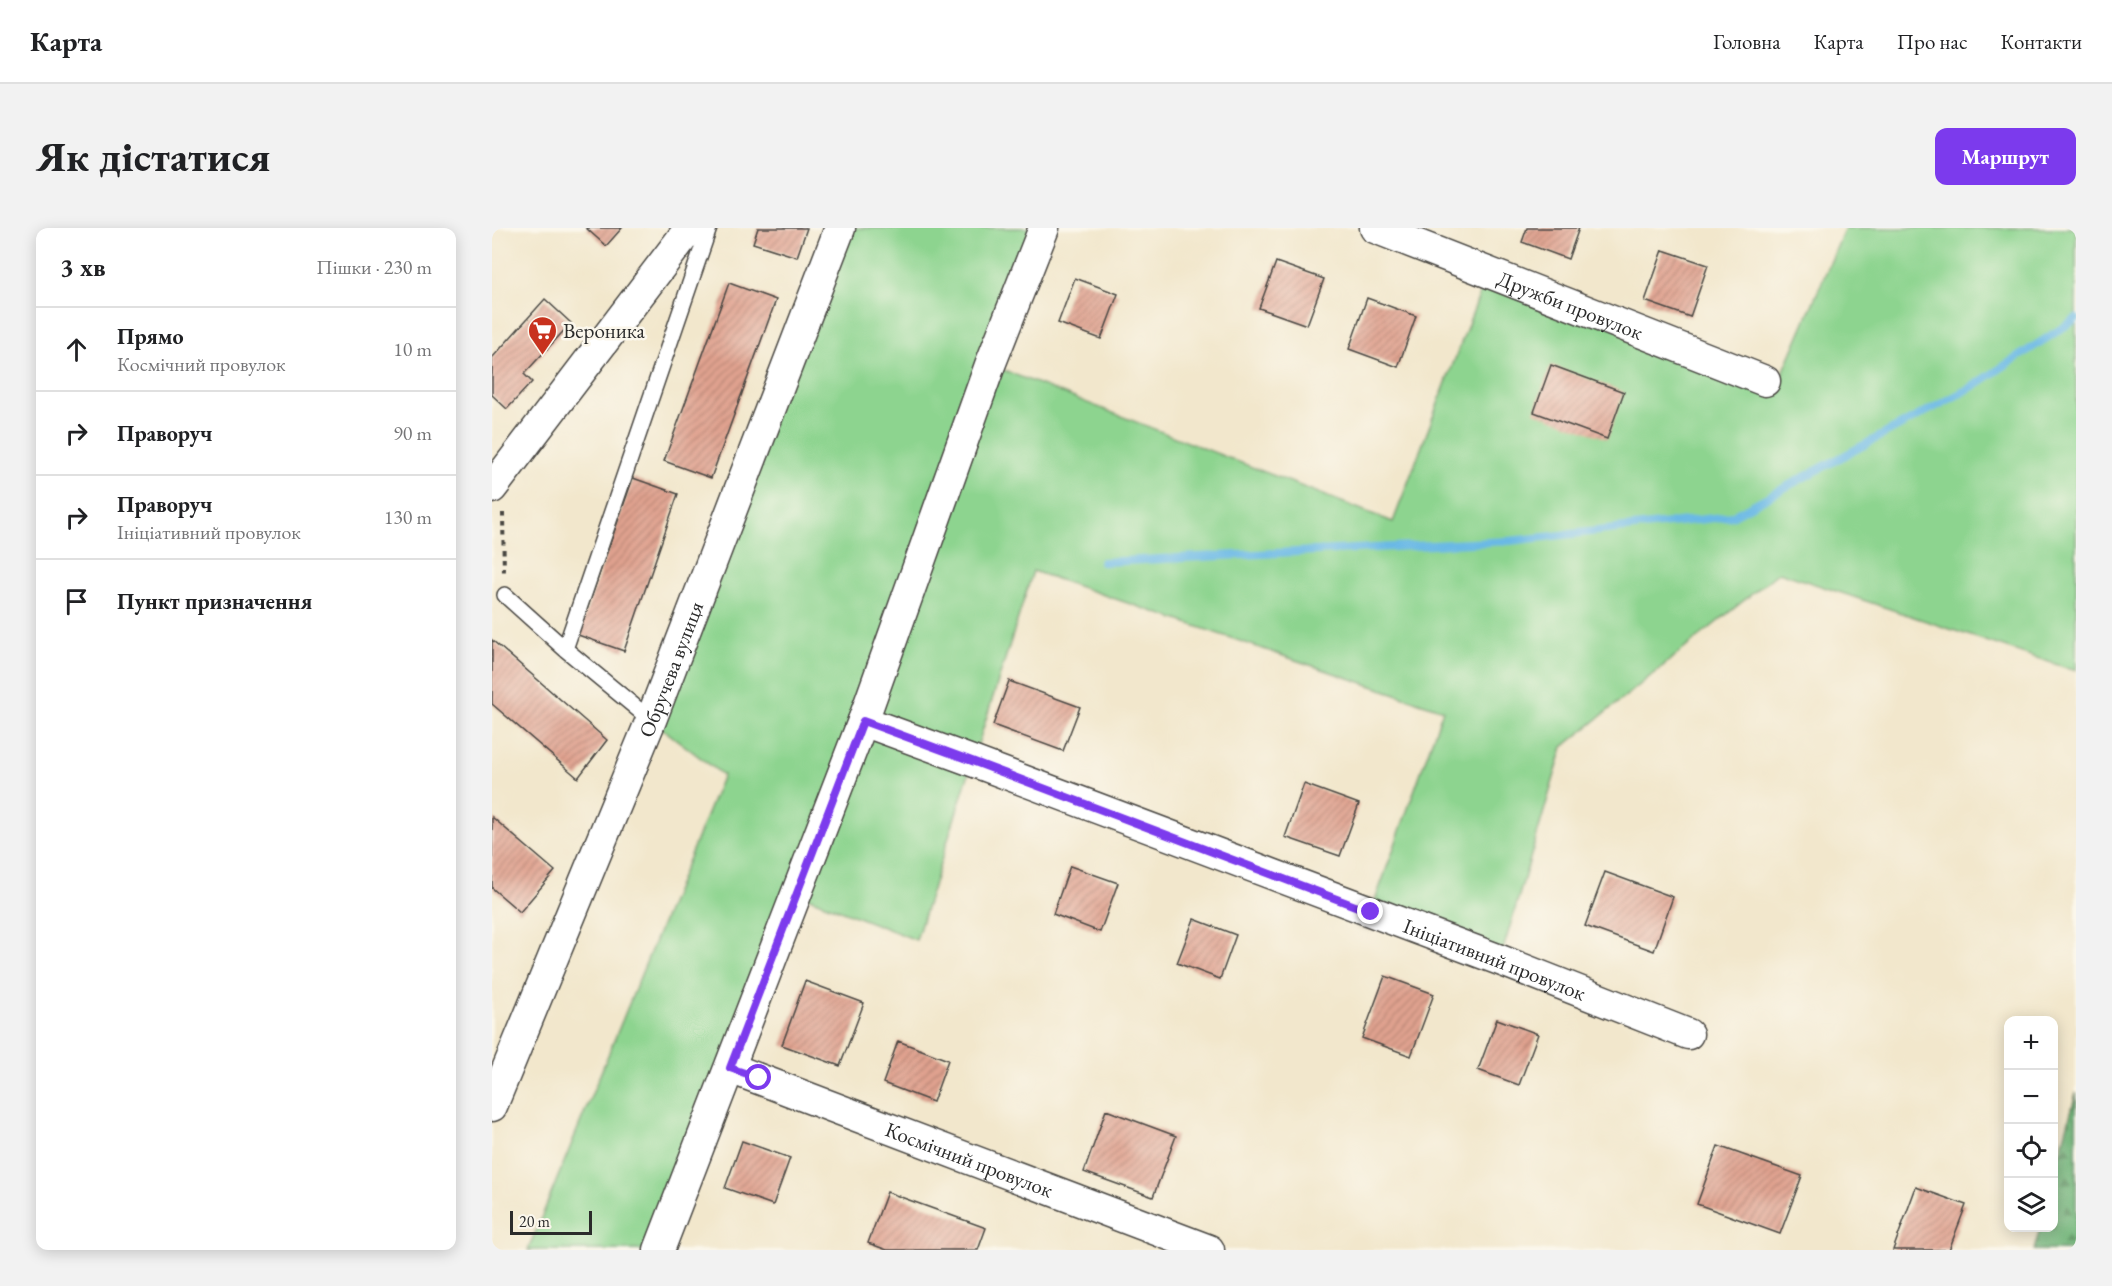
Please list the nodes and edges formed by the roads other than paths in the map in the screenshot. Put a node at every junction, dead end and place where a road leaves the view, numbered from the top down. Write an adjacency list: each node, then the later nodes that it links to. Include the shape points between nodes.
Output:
1 (690, 228): 7 (street)
2 (709, 228): 9 (lane)
3 (840, 228): 10 (street, Обручева вулиця)
4 (1044, 228): 11 (street, via 990,365)
5 (1375, 228): 6 (street, Дружби провулок)
6 (1765, 381)
7 (497, 483)
8 (505, 595): 9 (lane)
9 (565, 649): 10 (lane)
10 (651, 720): 14 (street, Обручева вулиця)
11 (863, 721): 12 (street, Ініціативний провулок); 13 (street)
12 (1688, 1034)
13 (730, 1068): 15 (street); 16 (street, Космічний провулок)
14 (492, 1106)
15 (659, 1250)
16 (1209, 1250)

